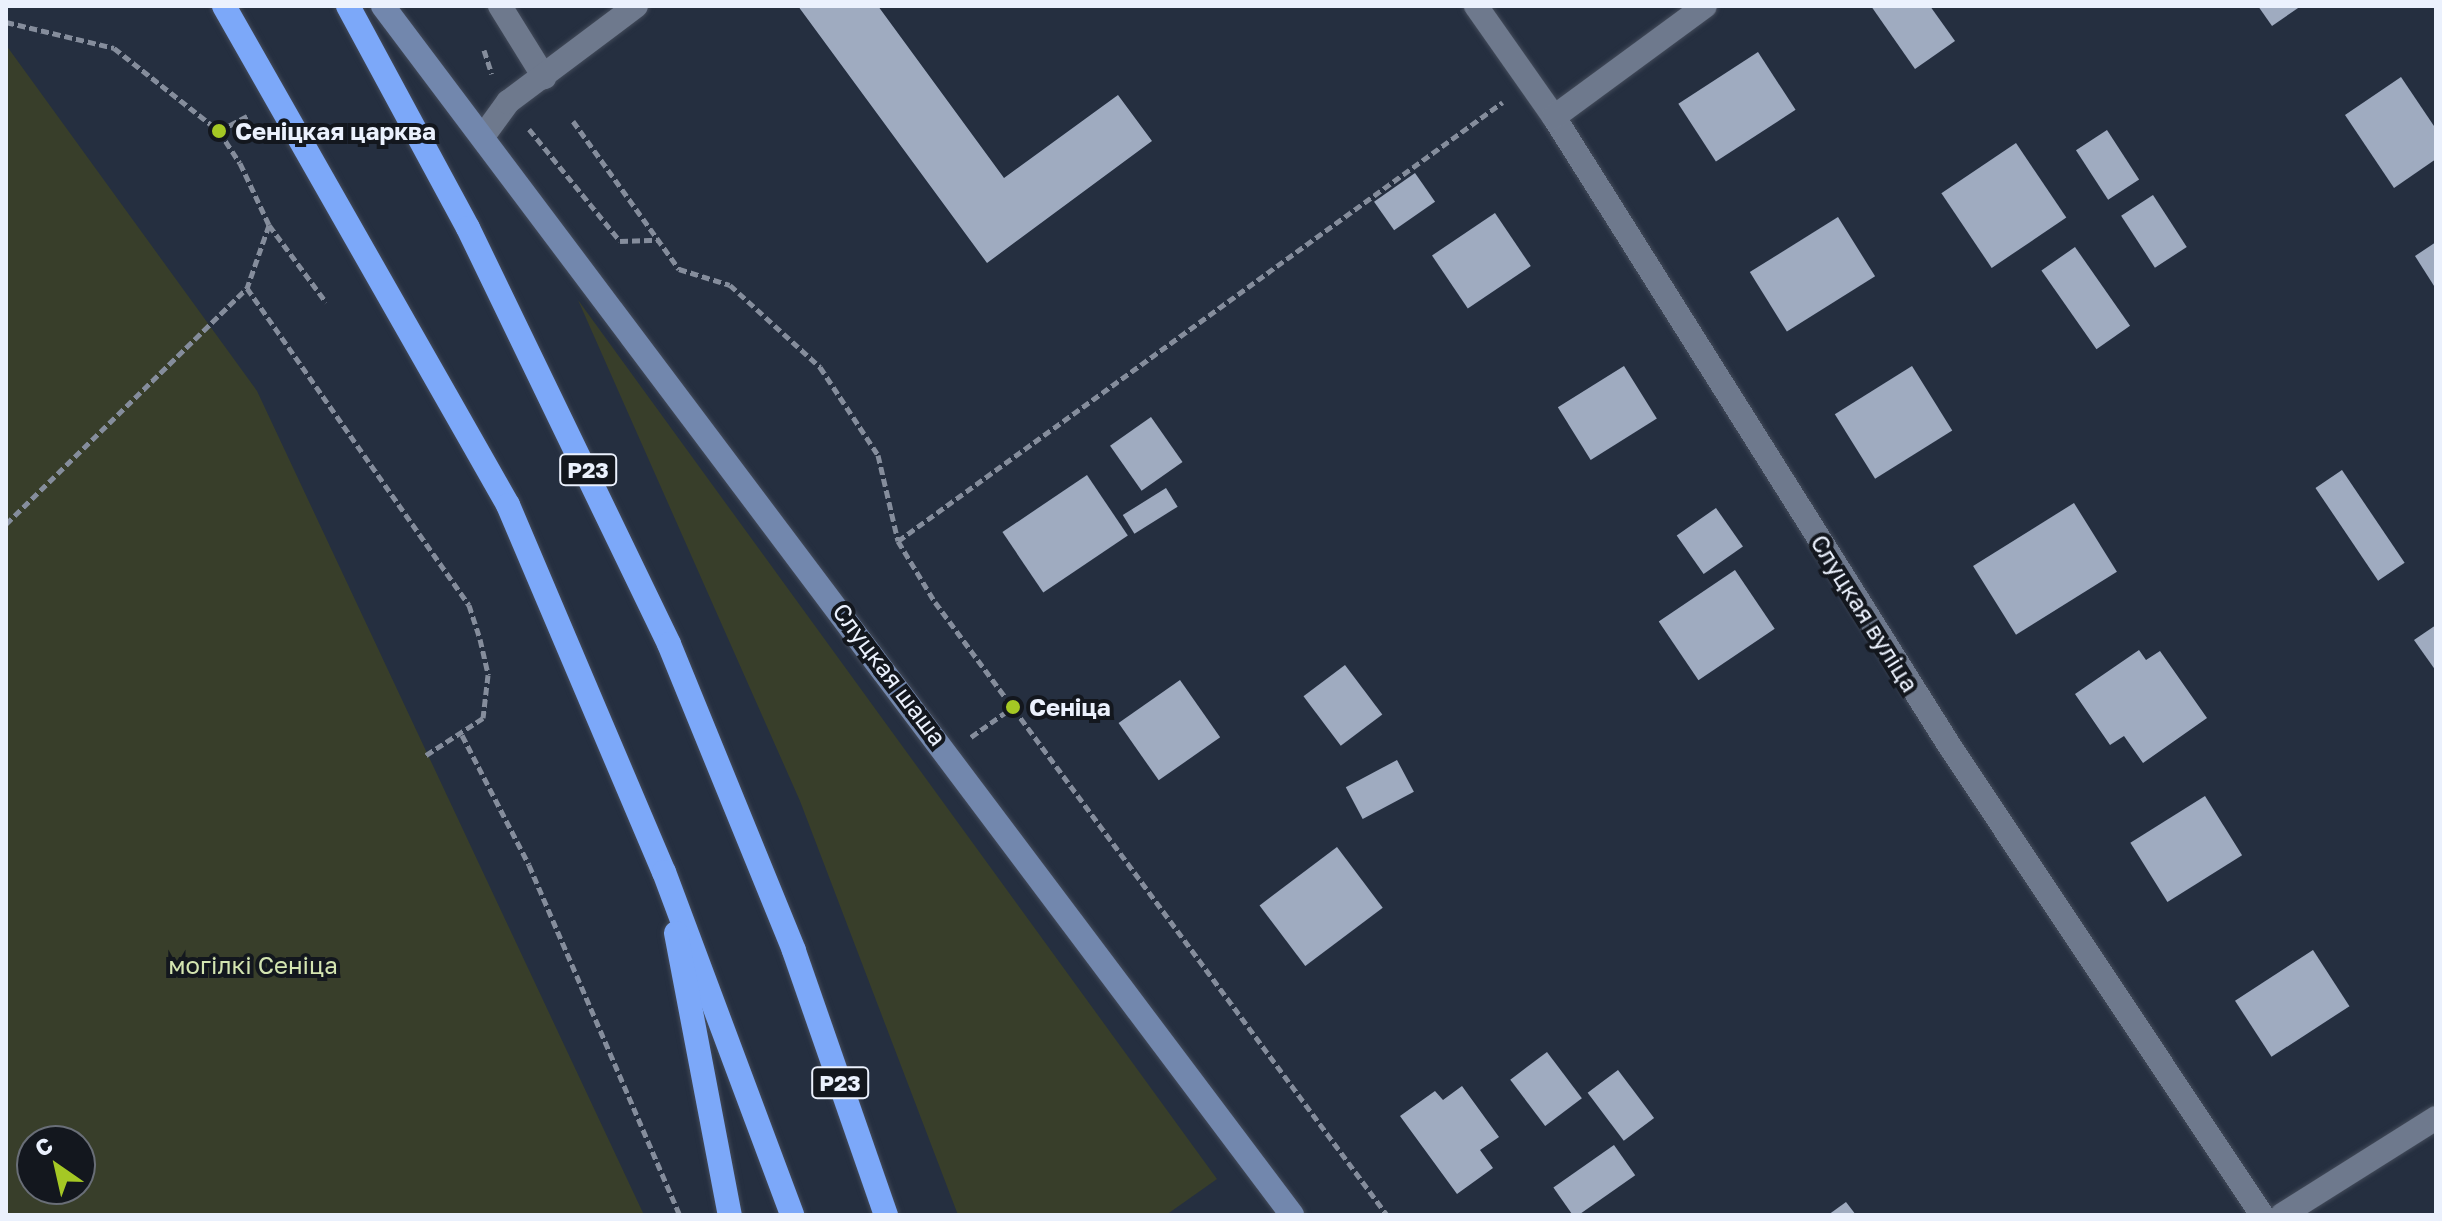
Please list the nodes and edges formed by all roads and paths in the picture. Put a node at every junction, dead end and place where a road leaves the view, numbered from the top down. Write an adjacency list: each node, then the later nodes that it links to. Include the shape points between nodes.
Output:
1 (224, 6): 26 (highway, via 508,505)
2 (348, 6): 31 (highway, Р23, via 468,228 669,644 794,951)
3 (383, 6): 15 (street, Слуцкая шаша)
4 (500, 6): 10 (street)
5 (636, 6): 10 (street)
6 (1476, 6): 11 (street, Слуцкая вуліца)
7 (1705, 6): 13 (street)
8 (6, 22): 16 (path, via 114,48 219,131)
9 (478, 35): 12 (path)
10 (544, 77): 12 (street)
11 (1530, 82): 13 (street, Слуцкая вуліца); 21 (path)
12 (508, 102): 15 (street); 17 (path, via 620,241)
13 (1554, 117): 34 (street, Слуцкая вуліца, via 1949,745)
14 (573, 121): 17 (path)
15 (484, 135): 24 (street, Слуцкая шаша)
16 (269, 225): 18 (path); 19 (path)
17 (659, 240): 21 (path, via 679,269 730,285 820,367 878,455)
18 (247, 288): 20 (path); 23 (path, via 469,605 488,675 483,718)
19 (326, 302)
20 (6, 524)
21 (898, 541): 22 (path)
22 (1013, 707): 24 (path); 33 (path)
23 (462, 735): 25 (path); 28 (path, via 529,865)
24 (950, 752): 32 (street, Слуцкая шаша)
25 (426, 755)
26 (664, 872): 29 (highway); 30 (highway)
27 (2436, 1118): 35 (street)
28 (680, 1215)
29 (730, 1215)
30 (792, 1215)
31 (886, 1215)
32 (1292, 1215)
33 (1387, 1215)
34 (2262, 1215)
35 (2282, 1215)

